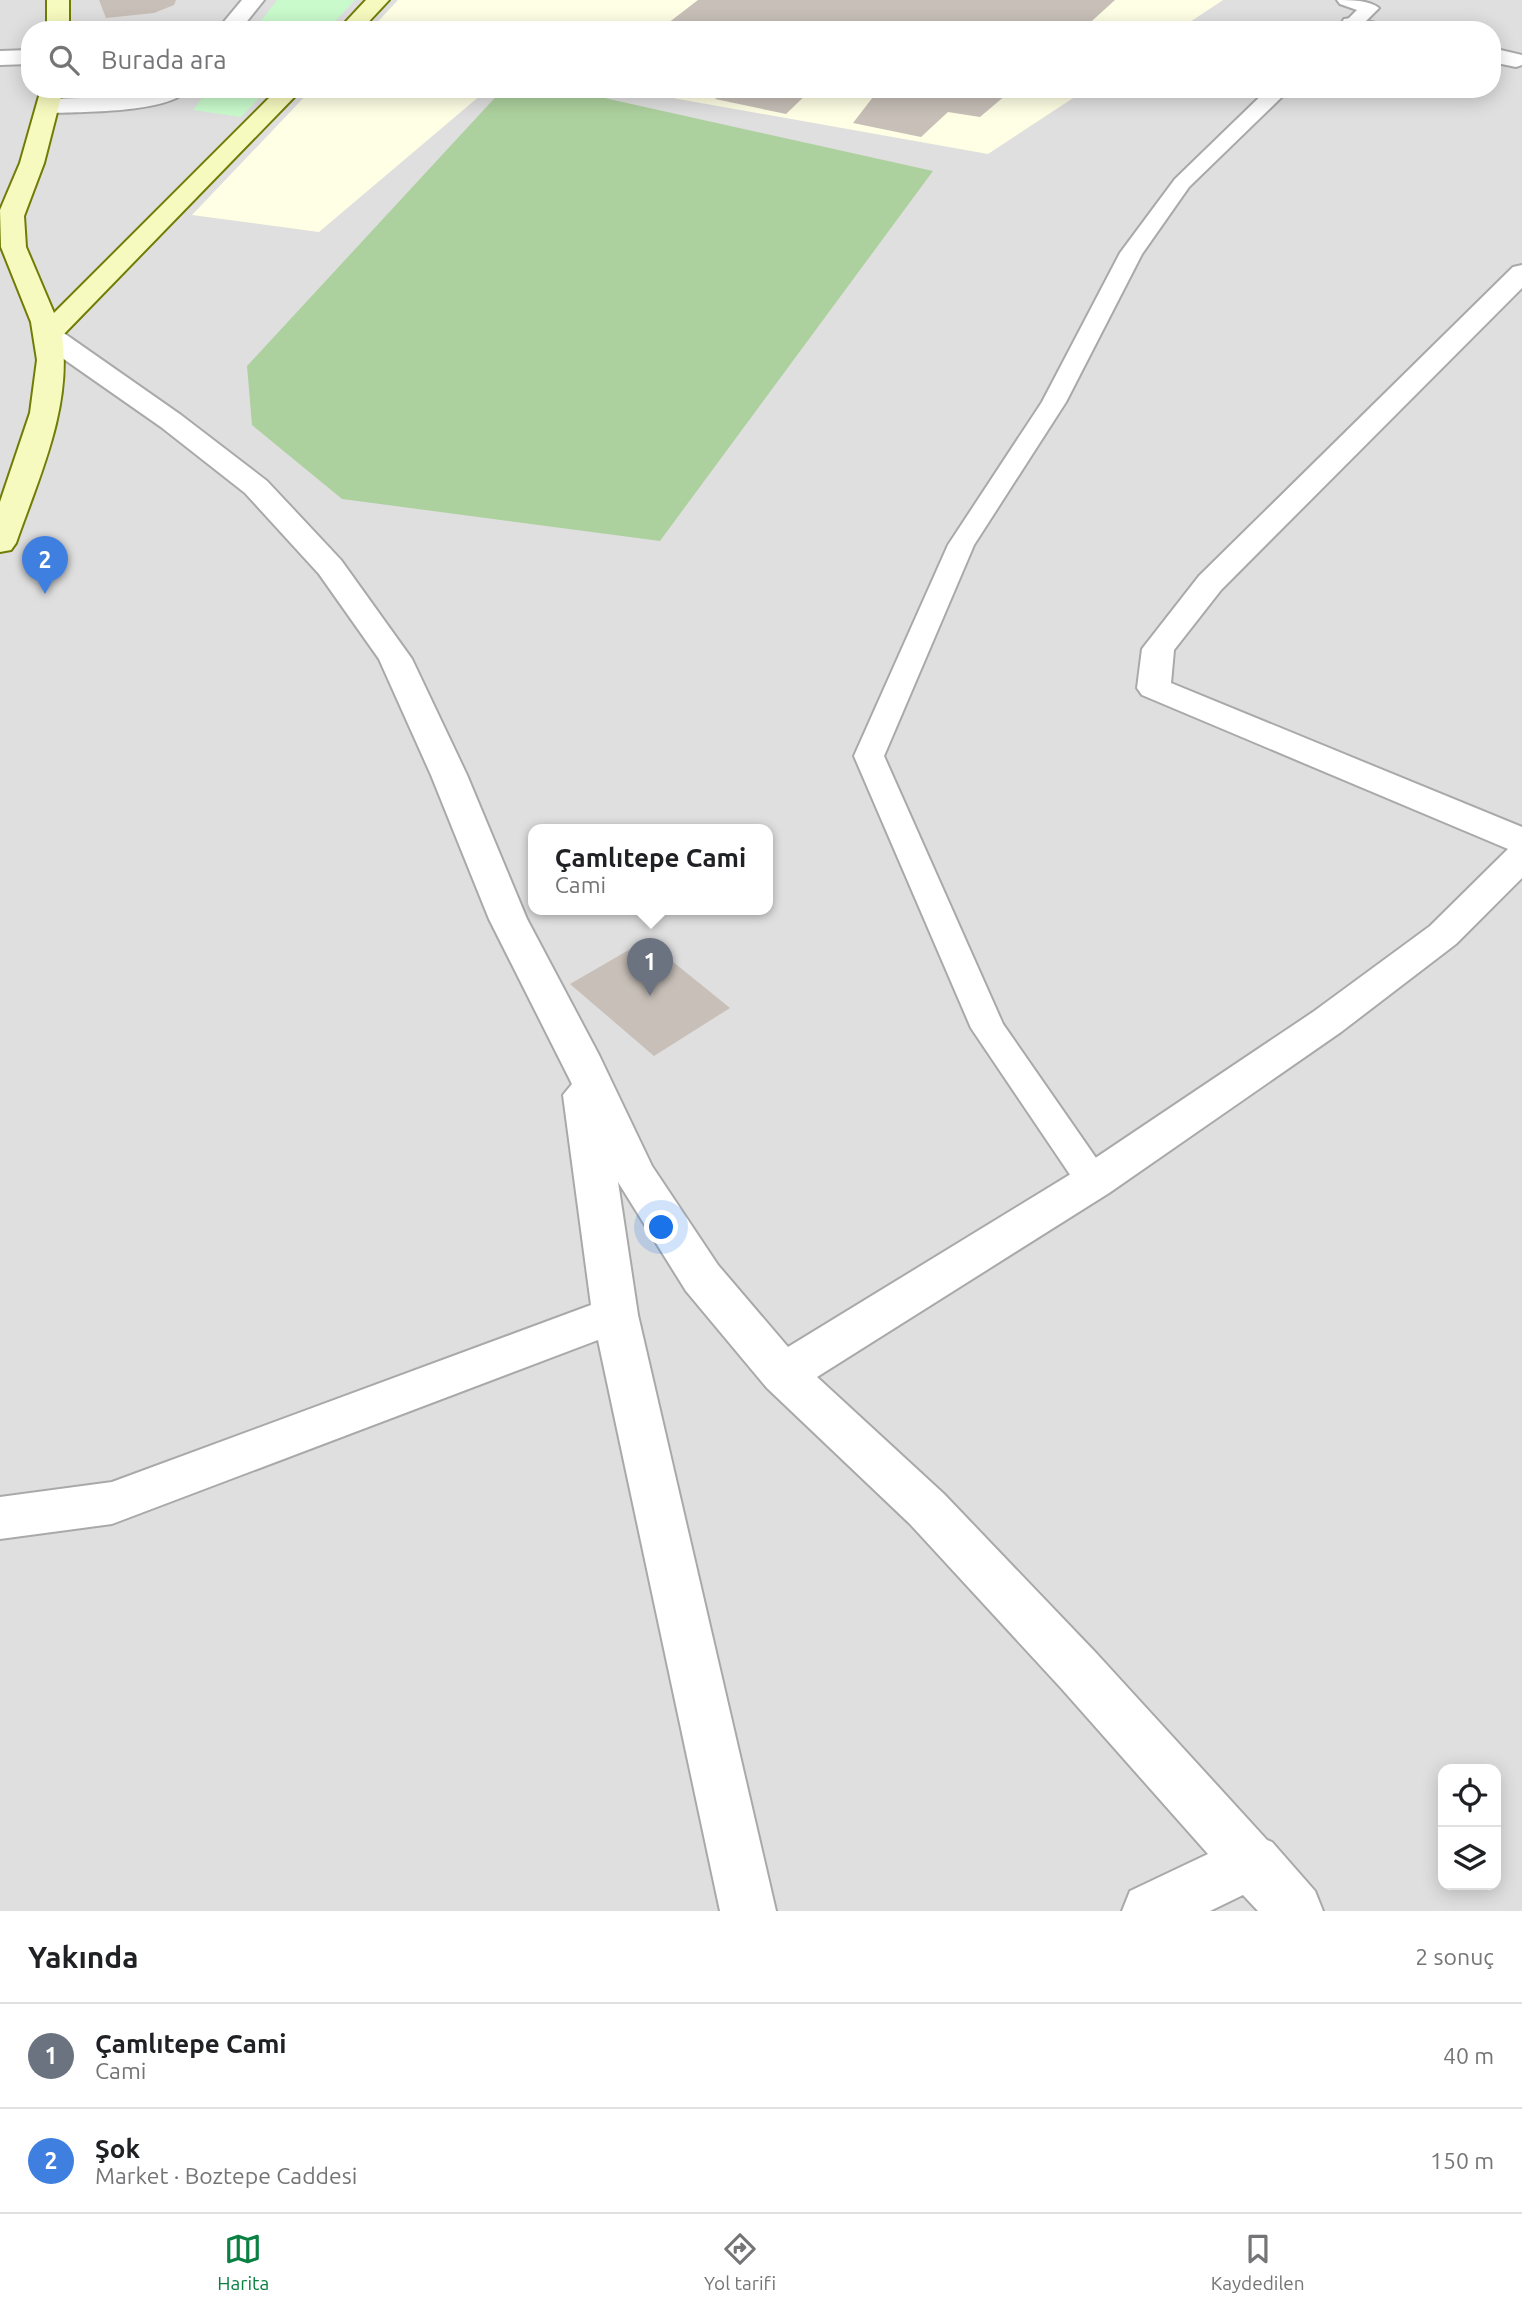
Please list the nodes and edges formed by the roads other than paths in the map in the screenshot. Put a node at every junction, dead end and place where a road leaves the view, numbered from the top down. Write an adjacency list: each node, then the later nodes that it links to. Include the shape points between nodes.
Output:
1 (58, 0): 5 (main road)
2 (253, 0): 6 (street)
3 (379, 0): 7 (main road)
4 (1346, 0): 8 (lane, via 1370,8)
5 (58, 21)
6 (236, 21)
7 (358, 21)
8 (1356, 21)
9 (21, 57): 11 (street)
10 (1501, 57): 12 (street)
11 (0, 58)
12 (1520, 60)
13 (51, 98): 14 (street); 17 (main road)
14 (156, 98)
15 (282, 98): 19 (main road)
16 (1271, 98): 24 (lane, via 1182,183 1131,253 1054,402 961,545 869,756 988,1028)
17 (6, 238): 19 (main road)
18 (1522, 274): 21 (street, via 1210,583 1157,649 1154,688)
19 (48, 335): 20 (main road, via 50,392); 23 (street, via 256,487 330,567 395,659 508,919)
20 (0, 543)
21 (1522, 841)
22 (1522, 856): 24 (street, via 1443,935)
23 (579, 1055): 25 (street); 26 (street, via 634,1173 702,1278)
24 (1094, 1181): 26 (street)
25 (615, 1315): 27 (street, via 112,1503); 29 (street)
26 (783, 1374): 28 (street, via 927,1509)
27 (0, 1518)
28 (1253, 1861): 30 (street); 31 (street)
29 (748, 1911)
30 (1150, 1911)
31 (1295, 1911)

